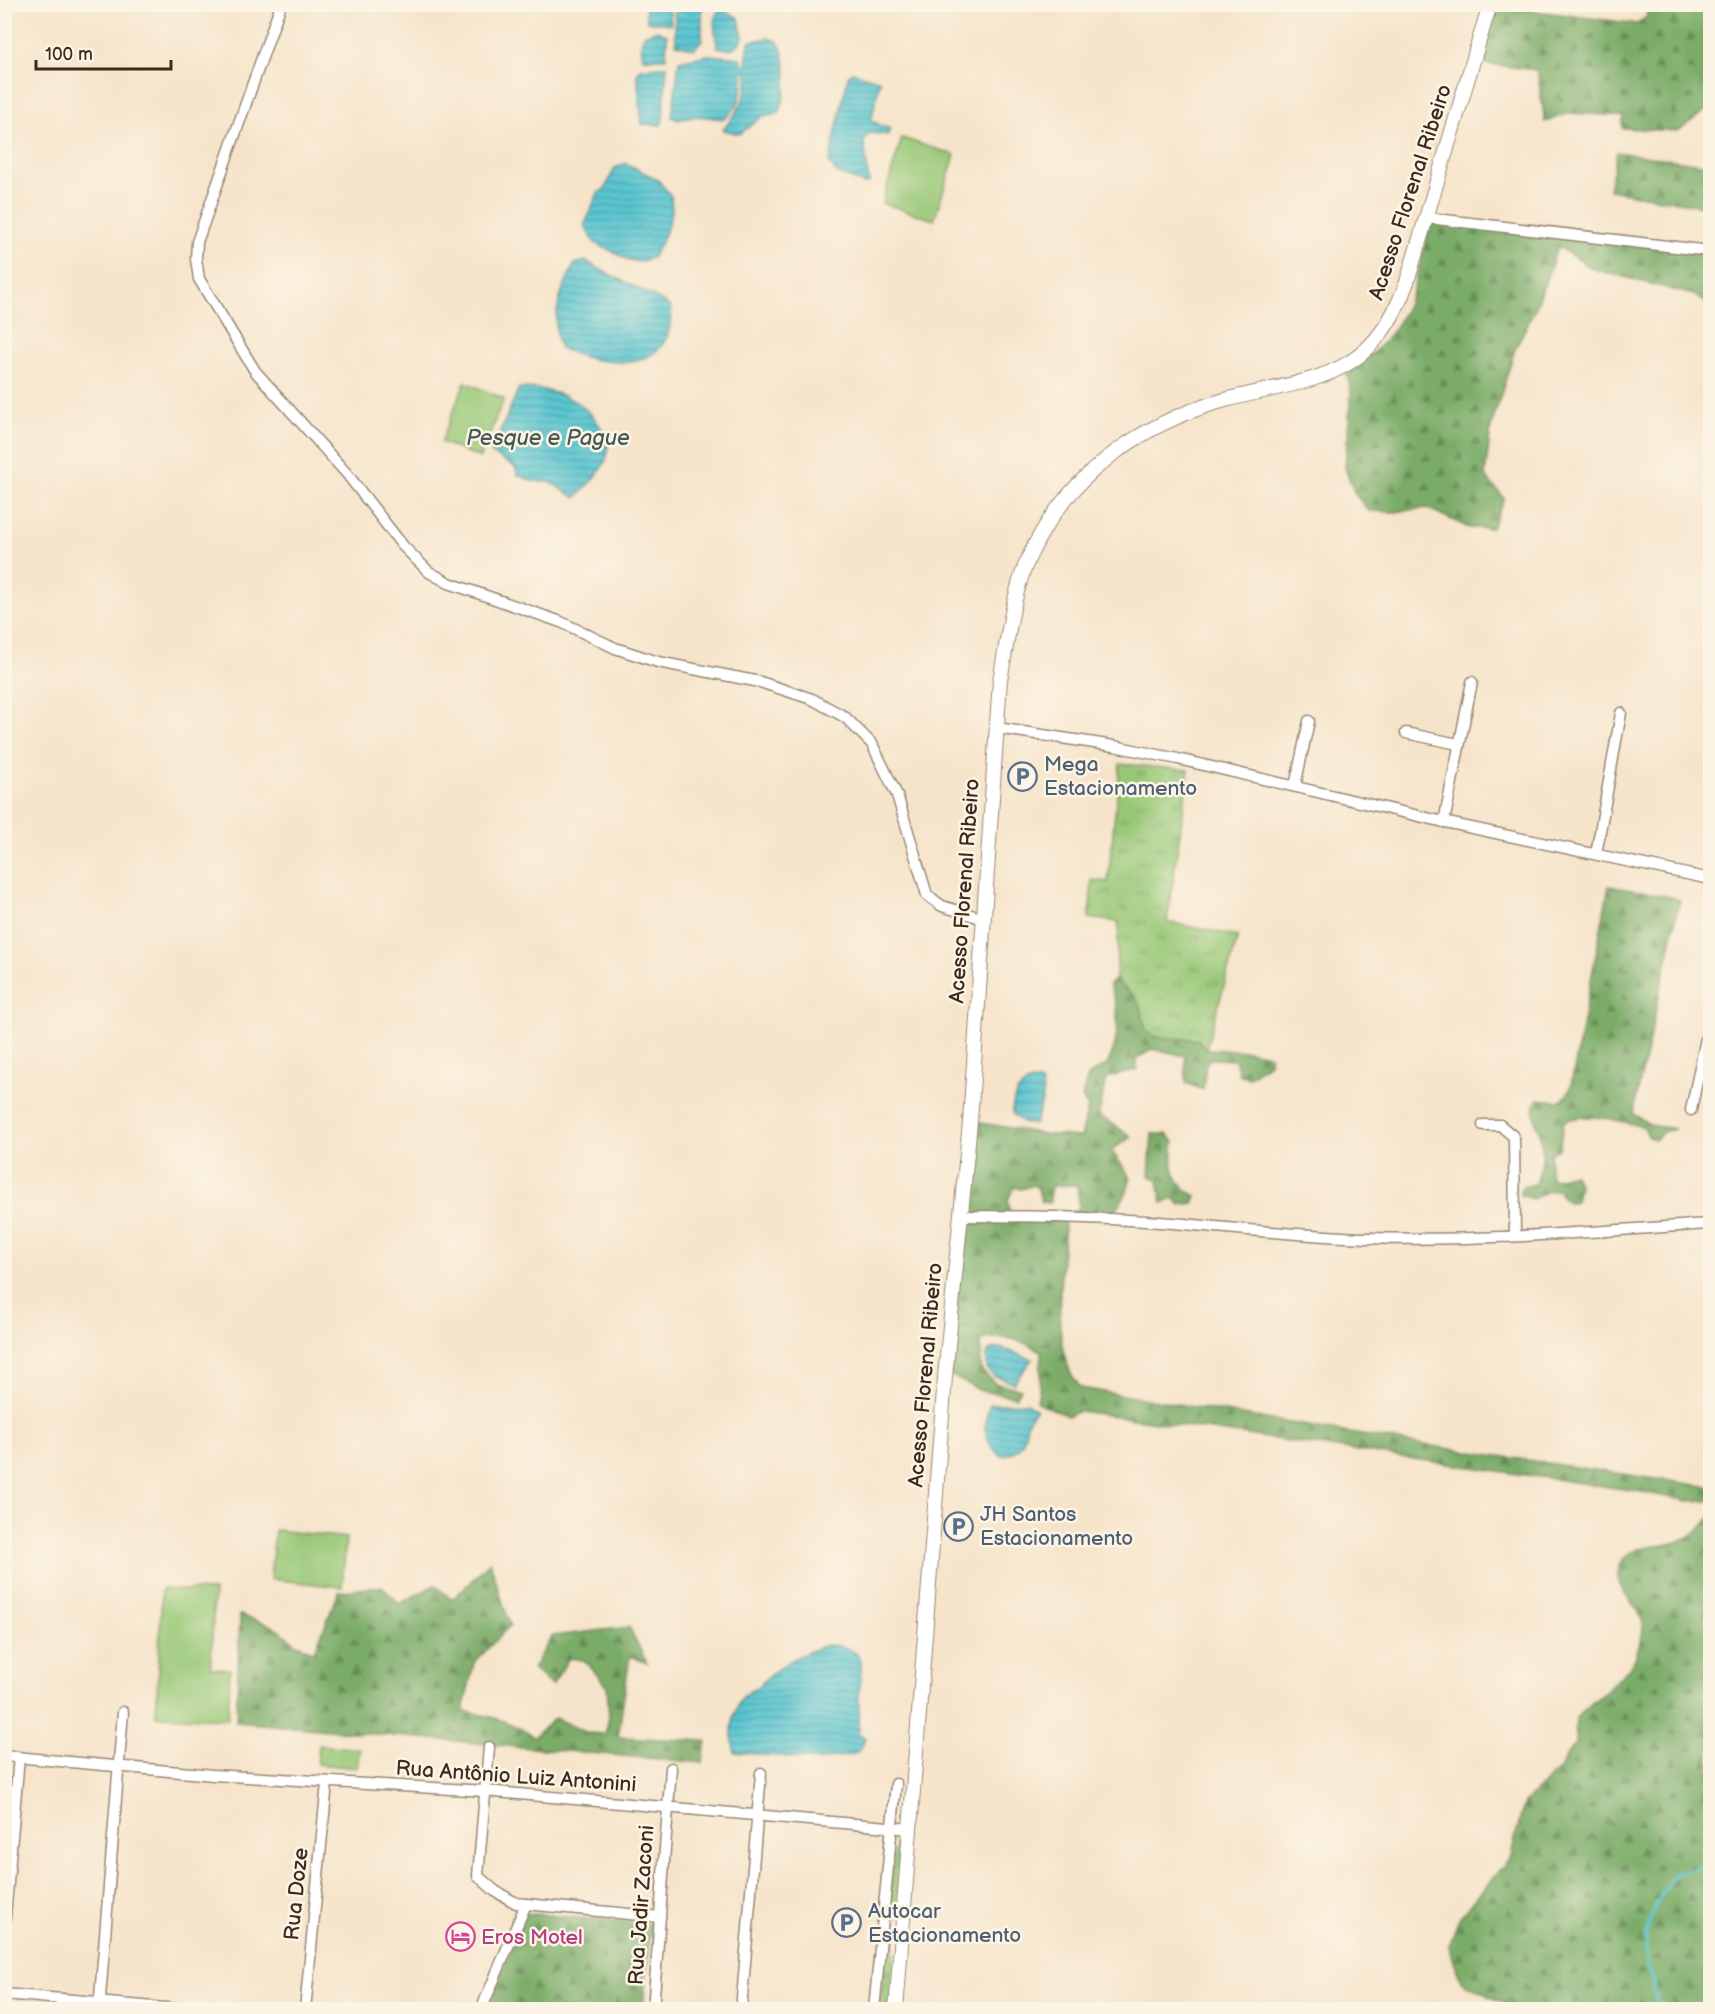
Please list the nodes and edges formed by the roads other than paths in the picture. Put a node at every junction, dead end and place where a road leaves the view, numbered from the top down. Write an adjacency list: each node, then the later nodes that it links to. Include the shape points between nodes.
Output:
1 (281, 4): 15 (street, via 197,242 199,279 255,371 429,572 449,583 561,622 615,648 658,662 760,682 812,699 845,717 872,744 897,795 927,895 942,906)
2 (1490, 4): 3 (street, Acesso Florenal Ribeiro)
3 (1428, 218): 4 (street); 8 (street, Acesso Florenal Ribeiro, via 1399,304 1375,343 1341,368 1317,378 1225,400 1136,437 1090,473 1063,501 1029,558 1014,608 1000,680)
4 (1710, 251)
5 (1472, 682): 10 (street)
6 (1621, 713): 13 (street)
7 (1309, 721): 11 (street)
8 (997, 728): 11 (street, via 1114,746); 15 (street, Acesso Florenal Ribeiro)
9 (1406, 733): 10 (street)
10 (1458, 744): 12 (street)
11 (1295, 786): 12 (street)
12 (1444, 822): 13 (street)
13 (1596, 854): 14 (street)
14 (1710, 879)
15 (984, 919): 19 (street, Acesso Florenal Ribeiro)
16 (1710, 1019): 17 (street)
17 (1691, 1110)
18 (1483, 1125): 21 (street, via 1500,1125 1514,1137)
19 (960, 1216): 21 (street, via 1172,1223 1368,1239); 35 (street, Acesso Florenal Ribeiro)
20 (1710, 1224): 21 (street)
21 (1515, 1235)
22 (123, 1712): 26 (street)
23 (489, 1747): 31 (street)
24 (4, 1756): 25 (street, Rua Antônio Luiz Antonini)
25 (19, 1757): 26 (street, Rua Antônio Luiz Antonini); 38 (street)
26 (118, 1767): 29 (street, Rua Antônio Luiz Antonini); 40 (street)
27 (671, 1768): 32 (street, Rua Jadir Zaconi)
28 (761, 1773): 33 (street)
29 (327, 1783): 31 (street, Rua Antônio Luiz Antonini); 42 (street, Rua Doze)
30 (896, 1784): 34 (street)
31 (485, 1791): 32 (street, Rua Antônio Luiz Antonini); 36 (street, via 478,1876 495,1892)
32 (668, 1808): 33 (street, Rua Antônio Luiz Antonini); 37 (street, Rua Jadir Zaconi)
33 (757, 1816): 34 (street, Rua Antônio Luiz Antonini); 45 (street)
34 (891, 1827): 35 (street, Rua Antônio Luiz Antonini); 46 (street)
35 (910, 1829): 47 (street, Acesso Florenal Ribeiro)
36 (526, 1904): 37 (street); 43 (street)
37 (660, 1917): 44 (street, Rua Jadir Zaconi)
38 (4, 1928)
39 (4, 1994): 40 (street)
40 (99, 2006): 41 (street)
41 (189, 2010)
42 (305, 2010)
43 (481, 2010)
44 (653, 2010)
45 (741, 2010)
46 (874, 2010)
47 (896, 2010)

